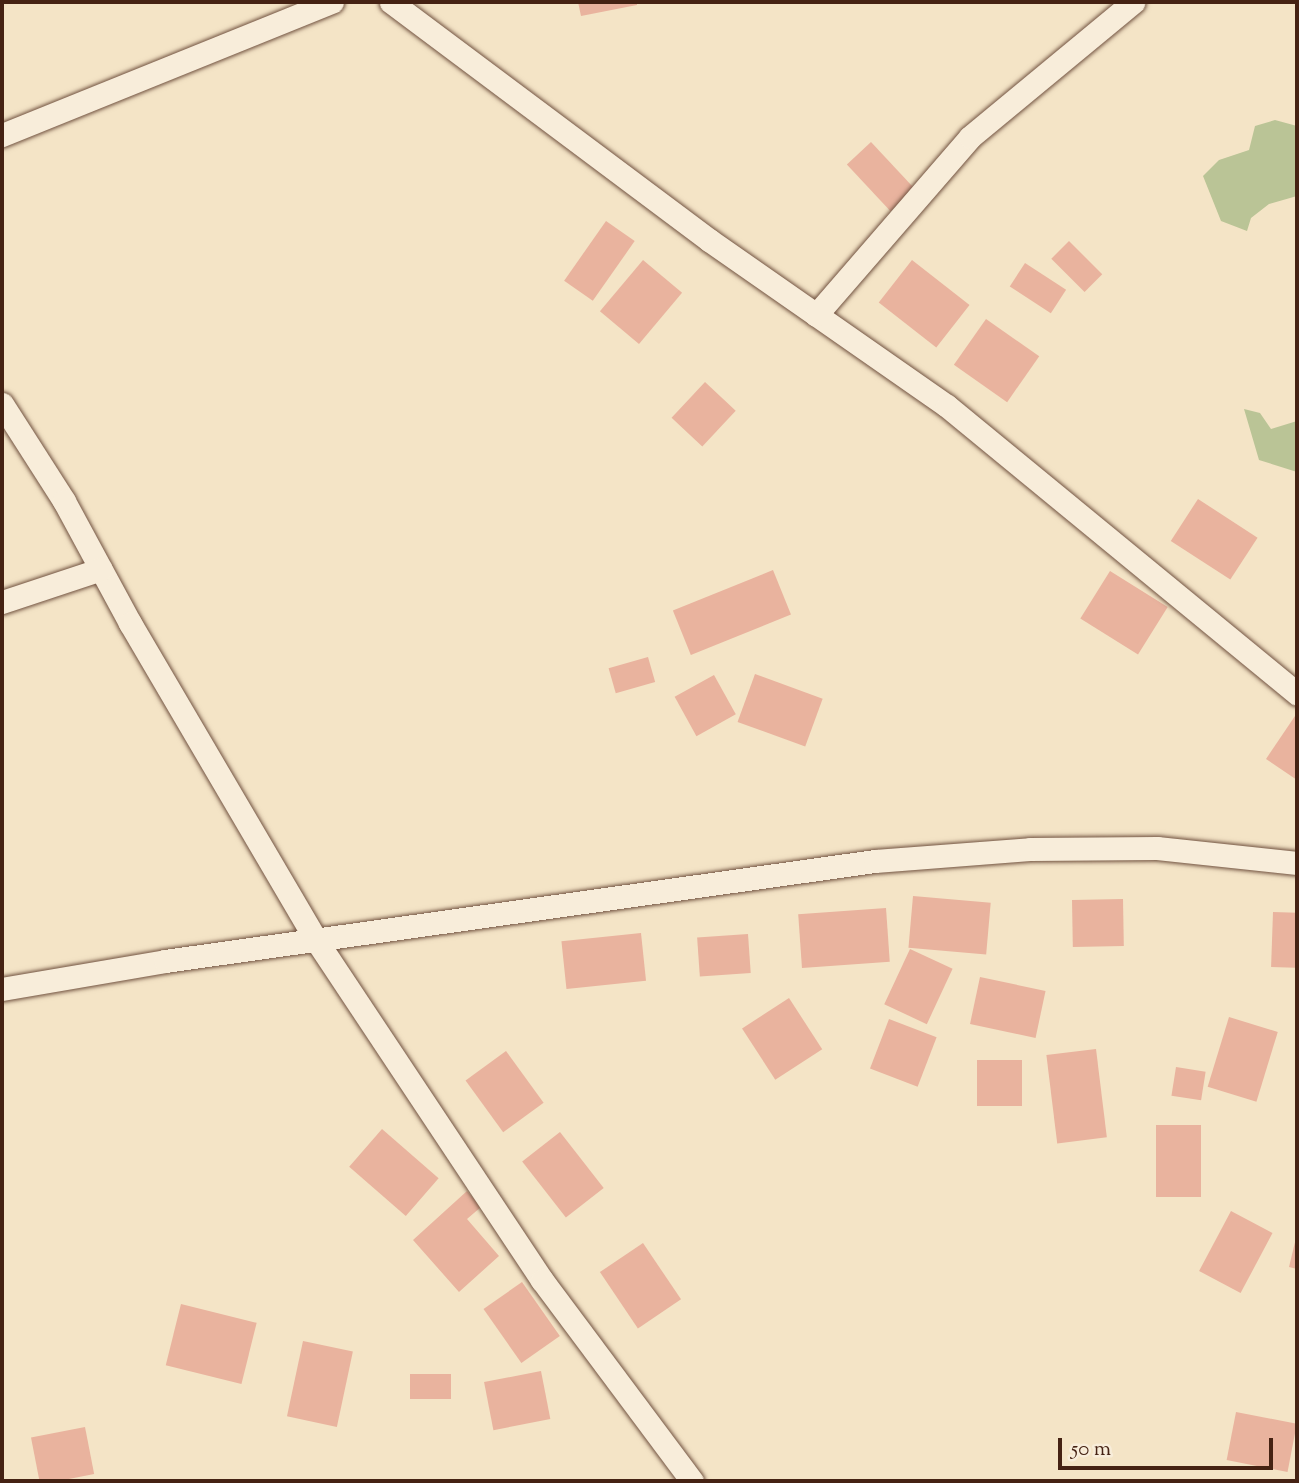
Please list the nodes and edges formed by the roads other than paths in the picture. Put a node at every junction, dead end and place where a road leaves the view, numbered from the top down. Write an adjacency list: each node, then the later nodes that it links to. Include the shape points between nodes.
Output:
1 (332, 2): 4 (street)
2 (391, 2): 5 (street)
3 (1133, 2): 5 (street, via 970,137)
4 (2, 135)
5 (816, 315): 9 (street, via 947,406)
6 (2, 404): 7 (street)
7 (101, 569): 8 (street); 11 (street)
8 (2, 602)
9 (1297, 693)
10 (1297, 863): 11 (street, via 1157,848 991,852 875,862)
11 (316, 940): 12 (street); 13 (street, via 542,1280)
12 (2, 989)
13 (692, 1481)

